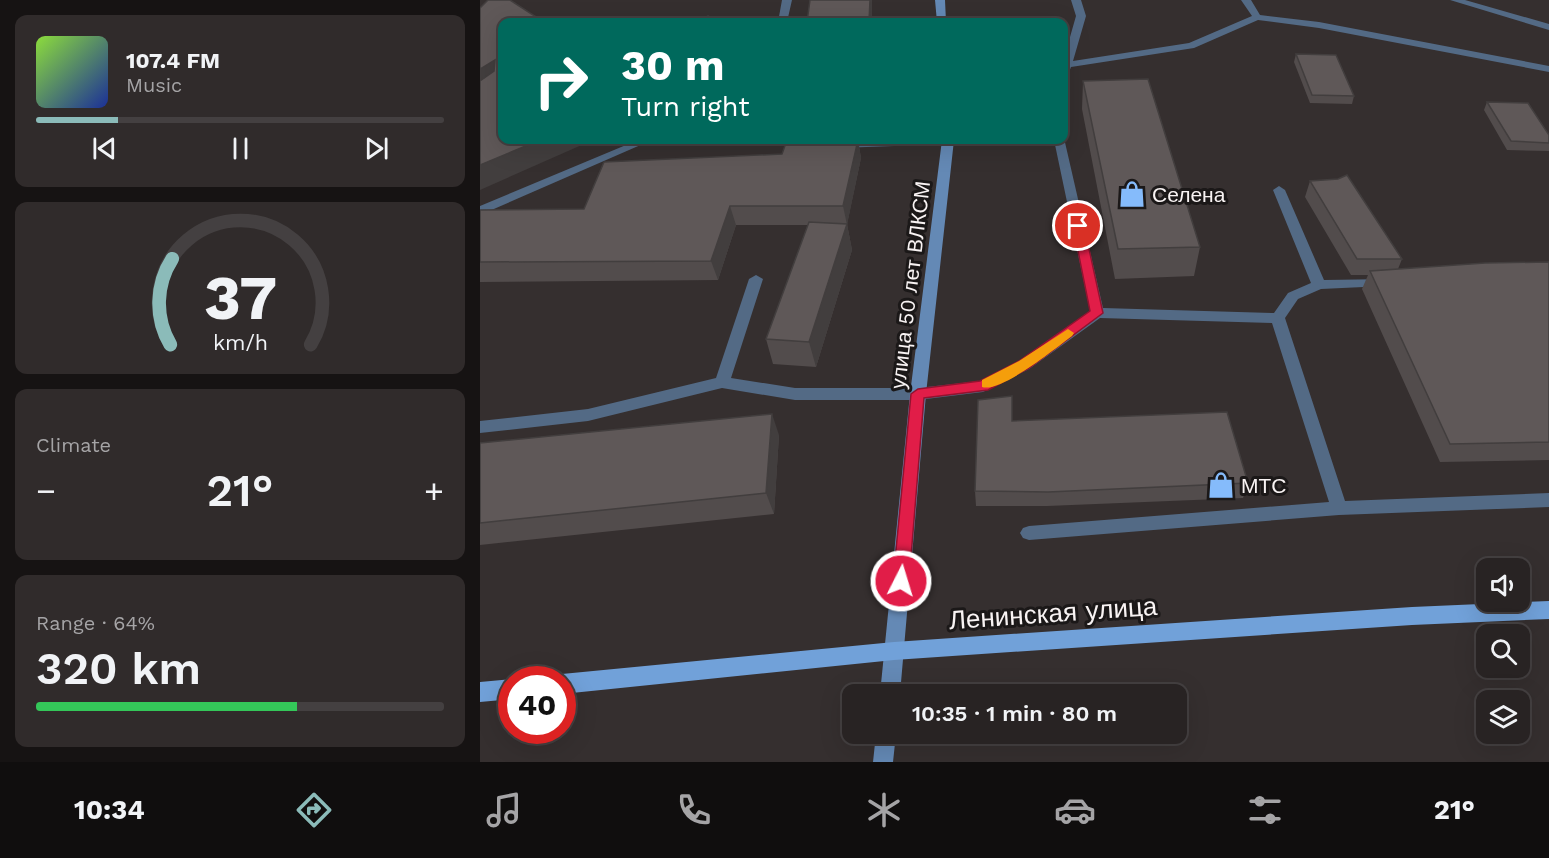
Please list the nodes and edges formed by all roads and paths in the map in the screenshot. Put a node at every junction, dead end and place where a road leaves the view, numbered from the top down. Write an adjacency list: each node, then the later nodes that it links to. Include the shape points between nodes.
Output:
1 (787, 0): 7 (lane)
2 (940, 0): 8 (street)
3 (1076, 0): 10 (lane, via 1081,16)
4 (1246, 0): 6 (lane)
5 (1455, 0): 9 (lane)
6 (1257, 17): 11 (lane, via 1191,45); 12 (lane)
7 (784, 18)
8 (942, 18)
9 (1549, 27)
10 (1068, 57)
11 (1068, 66)
12 (1549, 69)
13 (637, 144): 19 (lane)
14 (830, 144): 15 (lane)
15 (886, 144)
16 (948, 144): 26 (street, улица 50 лет ВЛКСМ)
17 (1061, 144): 23 (lane)
18 (1279, 190): 22 (lane)
19 (480, 211)
20 (756, 279): 25 (lane)
21 (1401, 281): 22 (lane)
22 (1319, 285): 24 (lane, via 1293,296)
23 (1097, 313): 24 (lane); 26 (lane, via 1024,365 983,386)
24 (1278, 318): 29 (lane)
25 (722, 382): 26 (lane, via 795,394); 27 (lane, via 588,415)
26 (918, 394): 32 (street, улица 50 лет ВЛКСМ)
27 (480, 427)
28 (1549, 500): 29 (lane)
29 (1339, 508): 30 (lane)
30 (1029, 533)
31 (1549, 610): 32 (main road, Ленинская улица)
32 (894, 651): 33 (main road, Ленинская улица); 34 (street, улица 50 лет ВЛКСМ)
33 (576, 683)
34 (891, 684)
35 (498, 690): 36 (main road)
36 (480, 692)
37 (885, 744): 38 (street)
38 (883, 762)

